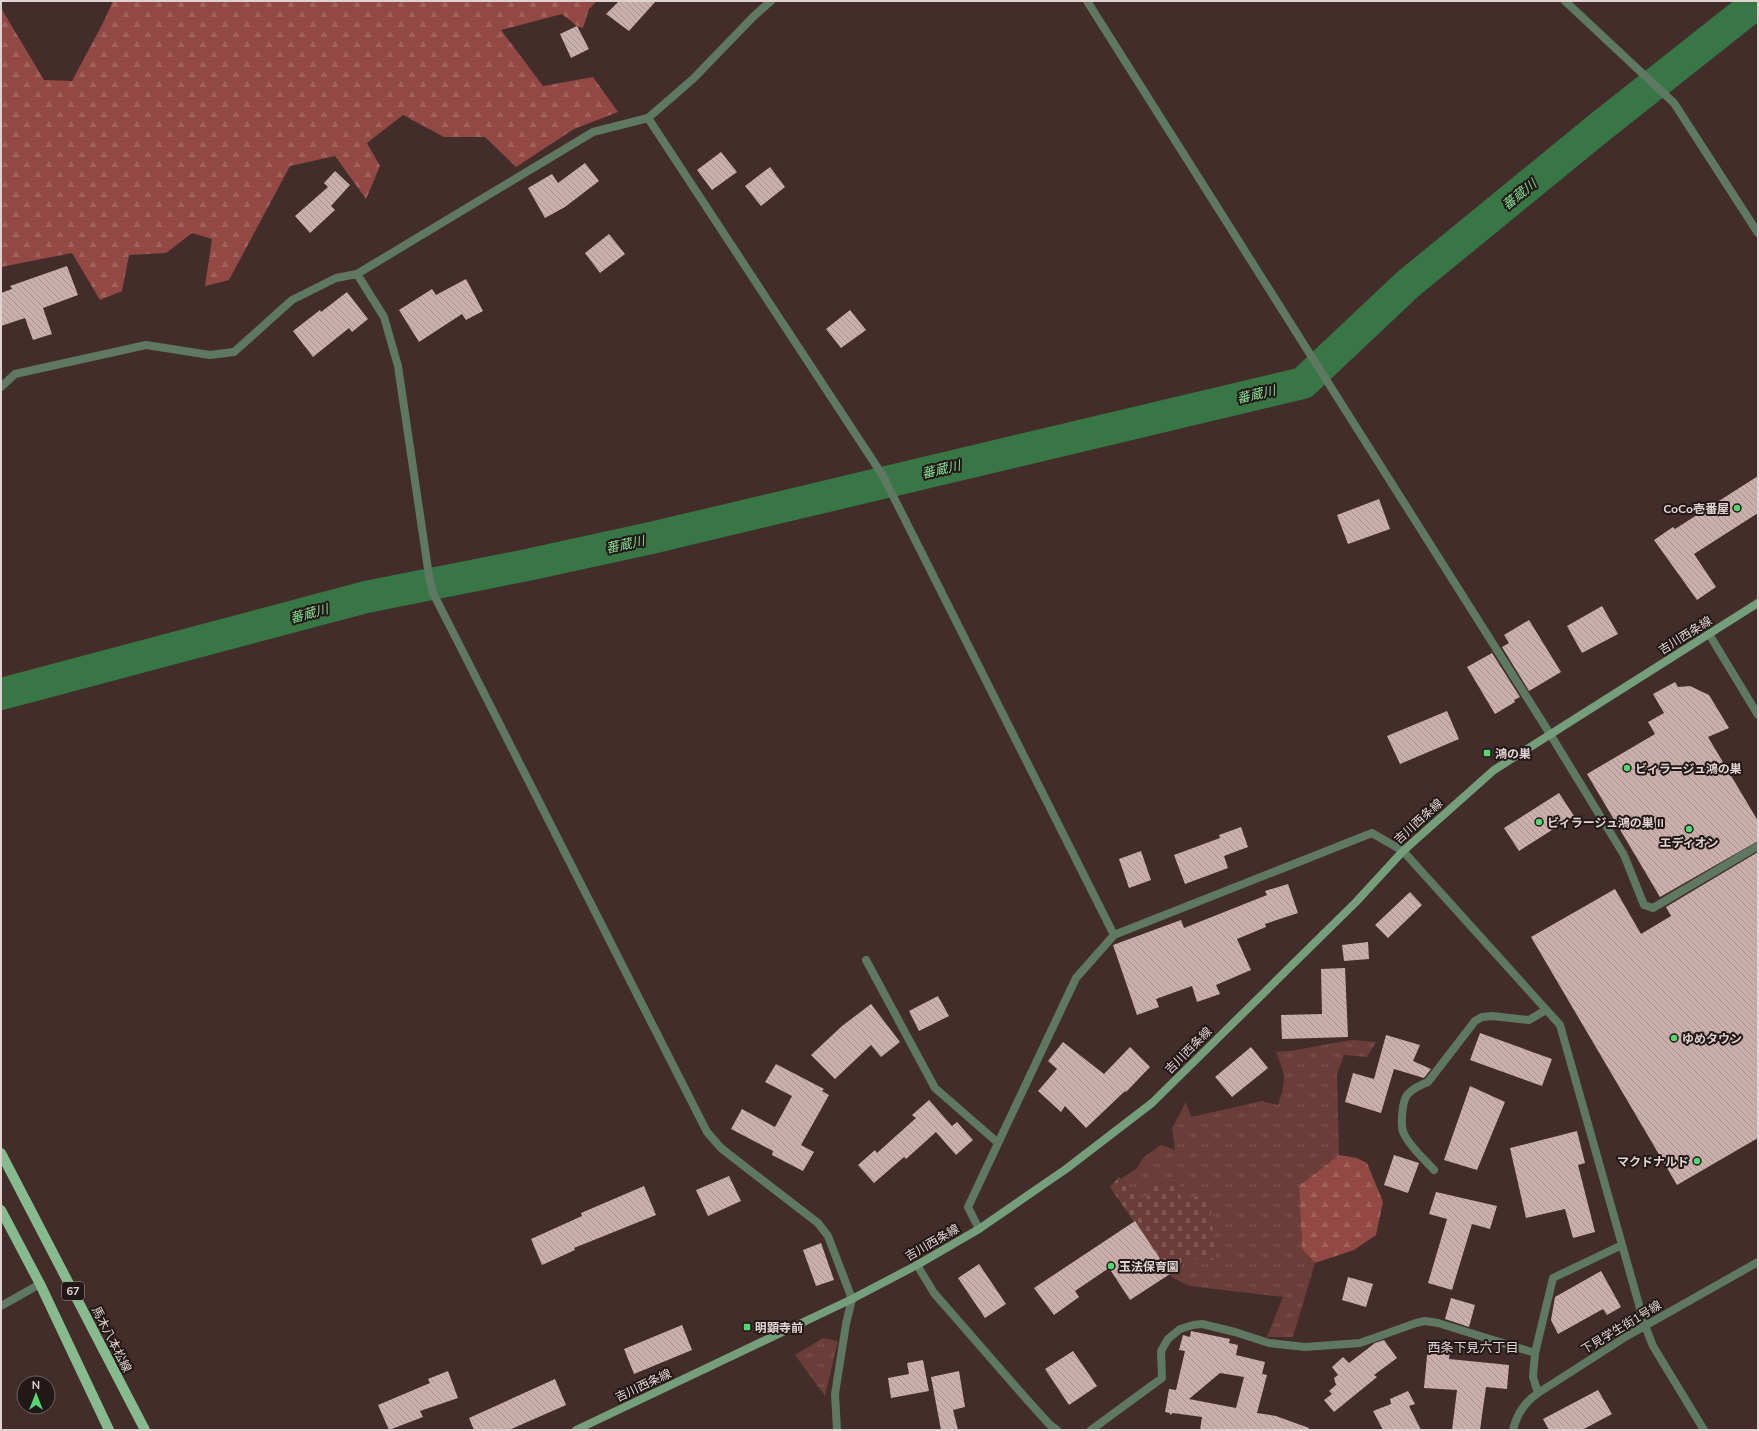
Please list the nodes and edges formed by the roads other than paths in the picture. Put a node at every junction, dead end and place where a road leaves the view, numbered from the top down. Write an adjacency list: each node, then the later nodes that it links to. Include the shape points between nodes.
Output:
1 (771, 1): 4 (street, via 693,79)
2 (1087, 1): 11 (street)
3 (1565, 1): 5 (street, via 1674,103)
4 (648, 118): 6 (street, via 593,132); 14 (street, via 883,476)
5 (1758, 233)
6 (357, 274): 7 (street, via 336,278 292,300 234,352 210,355 146,345 15,374); 26 (street, via 384,317 398,366 433,593 707,1132 721,1148 818,1223 828,1236)
7 (1, 387)
8 (1758, 603): 9 (main road, 吉川西条線)
9 (1709, 634): 10 (street); 11 (main road, 吉川西条線)
10 (1758, 715)
11 (1550, 734): 12 (street, via 1624,855 1644,905 1653,908); 13 (main road, 吉川西条線, via 1494,770)
12 (1758, 846)
13 (1403, 851): 14 (street, via 1372,833); 16 (street); 21 (main road, 吉川西条線, via 1356,902 1152,1103 1066,1169)
14 (1114, 935): 17 (street, via 1076,978)
15 (866, 960): 17 (street, via 935,1088)
16 (1546, 1010): 19 (street, via 1529,1020 1492,1016 1474,1021 1428,1082 1416,1086 1407,1096 1402,1116 1403,1133); 22 (street, via 1560,1025)
17 (997, 1142): 21 (street, via 968,1207)
18 (1, 1153): 32 (main road, 馬木八本松線 / 67)
19 (1434, 1170)
20 (1, 1210): 25 (main road, 67)
21 (979, 1229): 24 (main road, 吉川西条線)
22 (1622, 1245): 28 (street); 29 (street, via 1553,1278)
23 (1758, 1262): 28 (street, 下見学生街1号線)
24 (917, 1265): 26 (main road, 吉川西条線); 35 (street, via 934,1293 1049,1424)
25 (40, 1284): 27 (street); 31 (main road, 67)
26 (852, 1299): 33 (main road, 吉川西条線); 34 (street, via 835,1394)
27 (1, 1306)
28 (1645, 1326): 30 (street, 下見学生街1号線); 38 (street, via 1653,1346)
29 (1535, 1353): 30 (street, via 1533,1377); 36 (street, via 1425,1321 1360,1343 1305,1346 1269,1343 1202,1324 1193,1325 1180,1329 1168,1339 1161,1351 1162,1378)
30 (1538, 1393): 37 (street, 下見学生街1号線, via 1527,1401 1519,1412)
31 (109, 1430)
32 (145, 1430)
33 (576, 1430)
34 (837, 1430)
35 (1058, 1430)
36 (1091, 1430)
37 (1513, 1430)
38 (1704, 1430)

